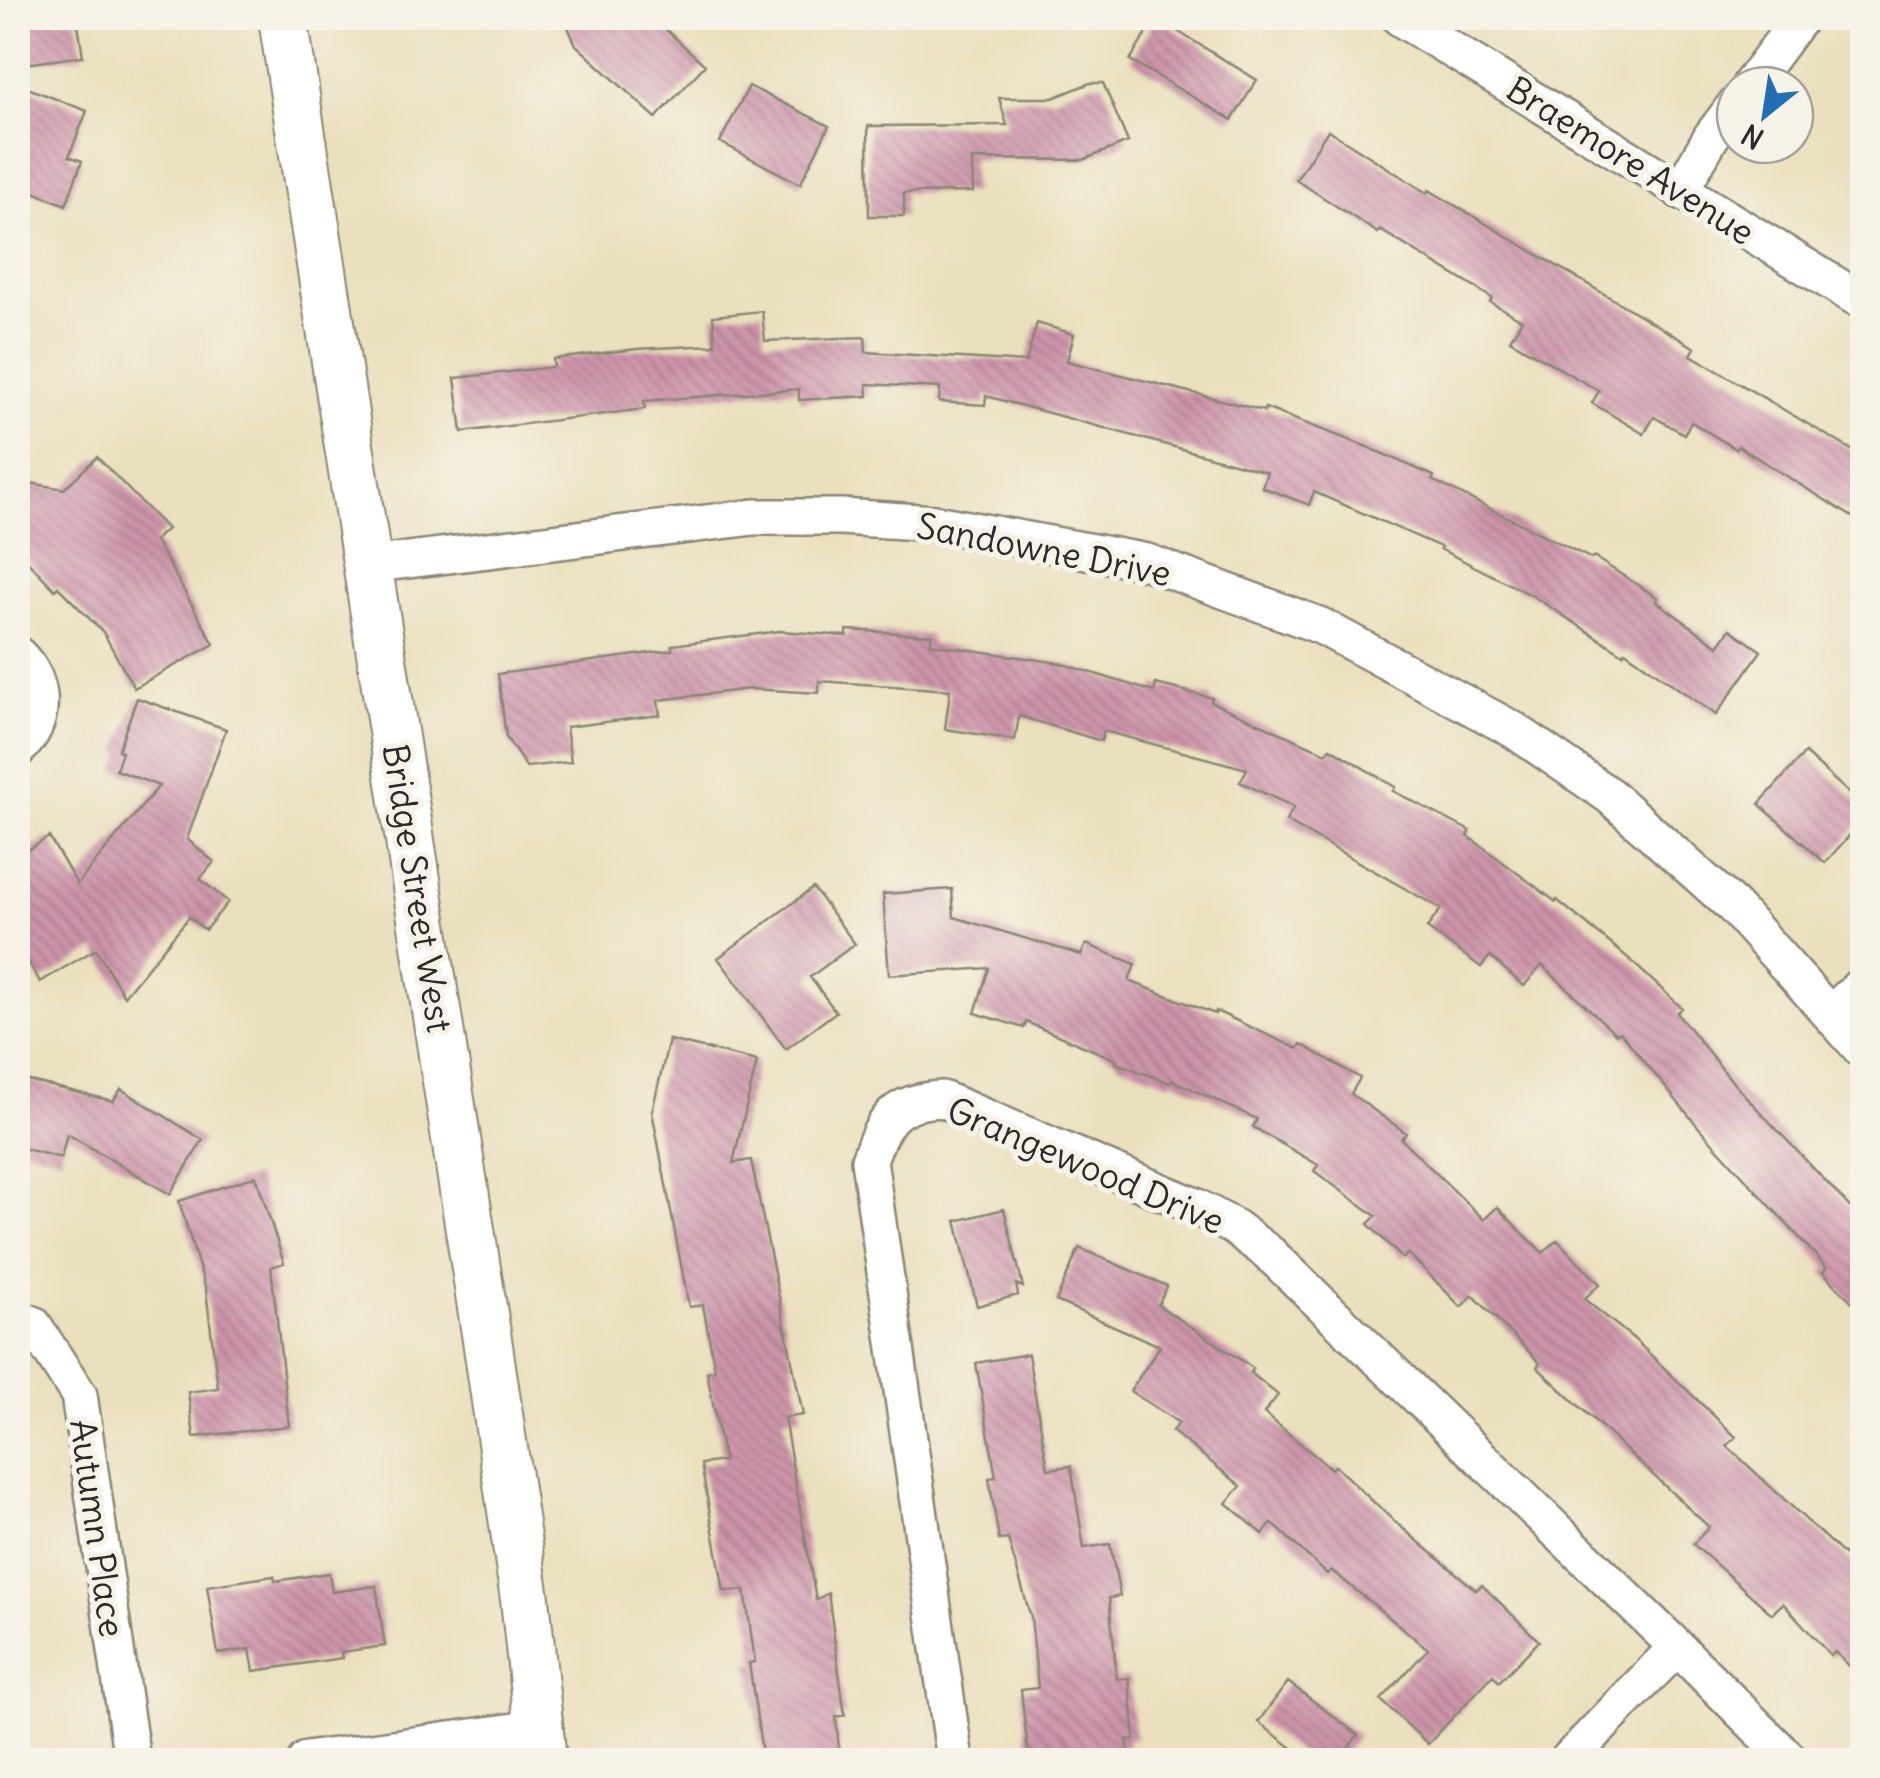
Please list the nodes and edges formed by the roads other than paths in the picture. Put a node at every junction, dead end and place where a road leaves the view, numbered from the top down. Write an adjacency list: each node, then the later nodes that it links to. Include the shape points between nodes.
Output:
1 (283, 18): 8 (main road, Bridge Street West)
2 (1400, 18): 6 (street, Braemore Avenue)
3 (1800, 18): 4 (street)
4 (1765, 65)
5 (1715, 132): 6 (street)
6 (1680, 191): 7 (street, Braemore Avenue)
7 (1862, 302)
8 (368, 565): 12 (street, Sandowne Drive, via 754,518 935,523 1147,562 1320,626 1514,730 1610,796 1734,907); 16 (main road, Bridge Street West, via 494,1385)
9 (18, 655): 10 (street, via 34,675 40,698 38,719)
10 (18, 750)
11 (1862, 984): 12 (street)
12 (1830, 1014): 13 (street, Sandowne Drive)
13 (1862, 1050)
14 (18, 1318): 17 (street, Autumn Place, via 33,1324 79,1395)
15 (1677, 1646): 19 (street, Grangewood Drive, via 1269,1253 1234,1227 942,1099 912,1100 882,1124 869,1160); 20 (street); 21 (street, Grangewood Drive)
16 (540, 1744): 18 (street)
17 (132, 1760)
18 (306, 1760)
19 (954, 1760)
20 (1568, 1760)
21 (1790, 1760)

